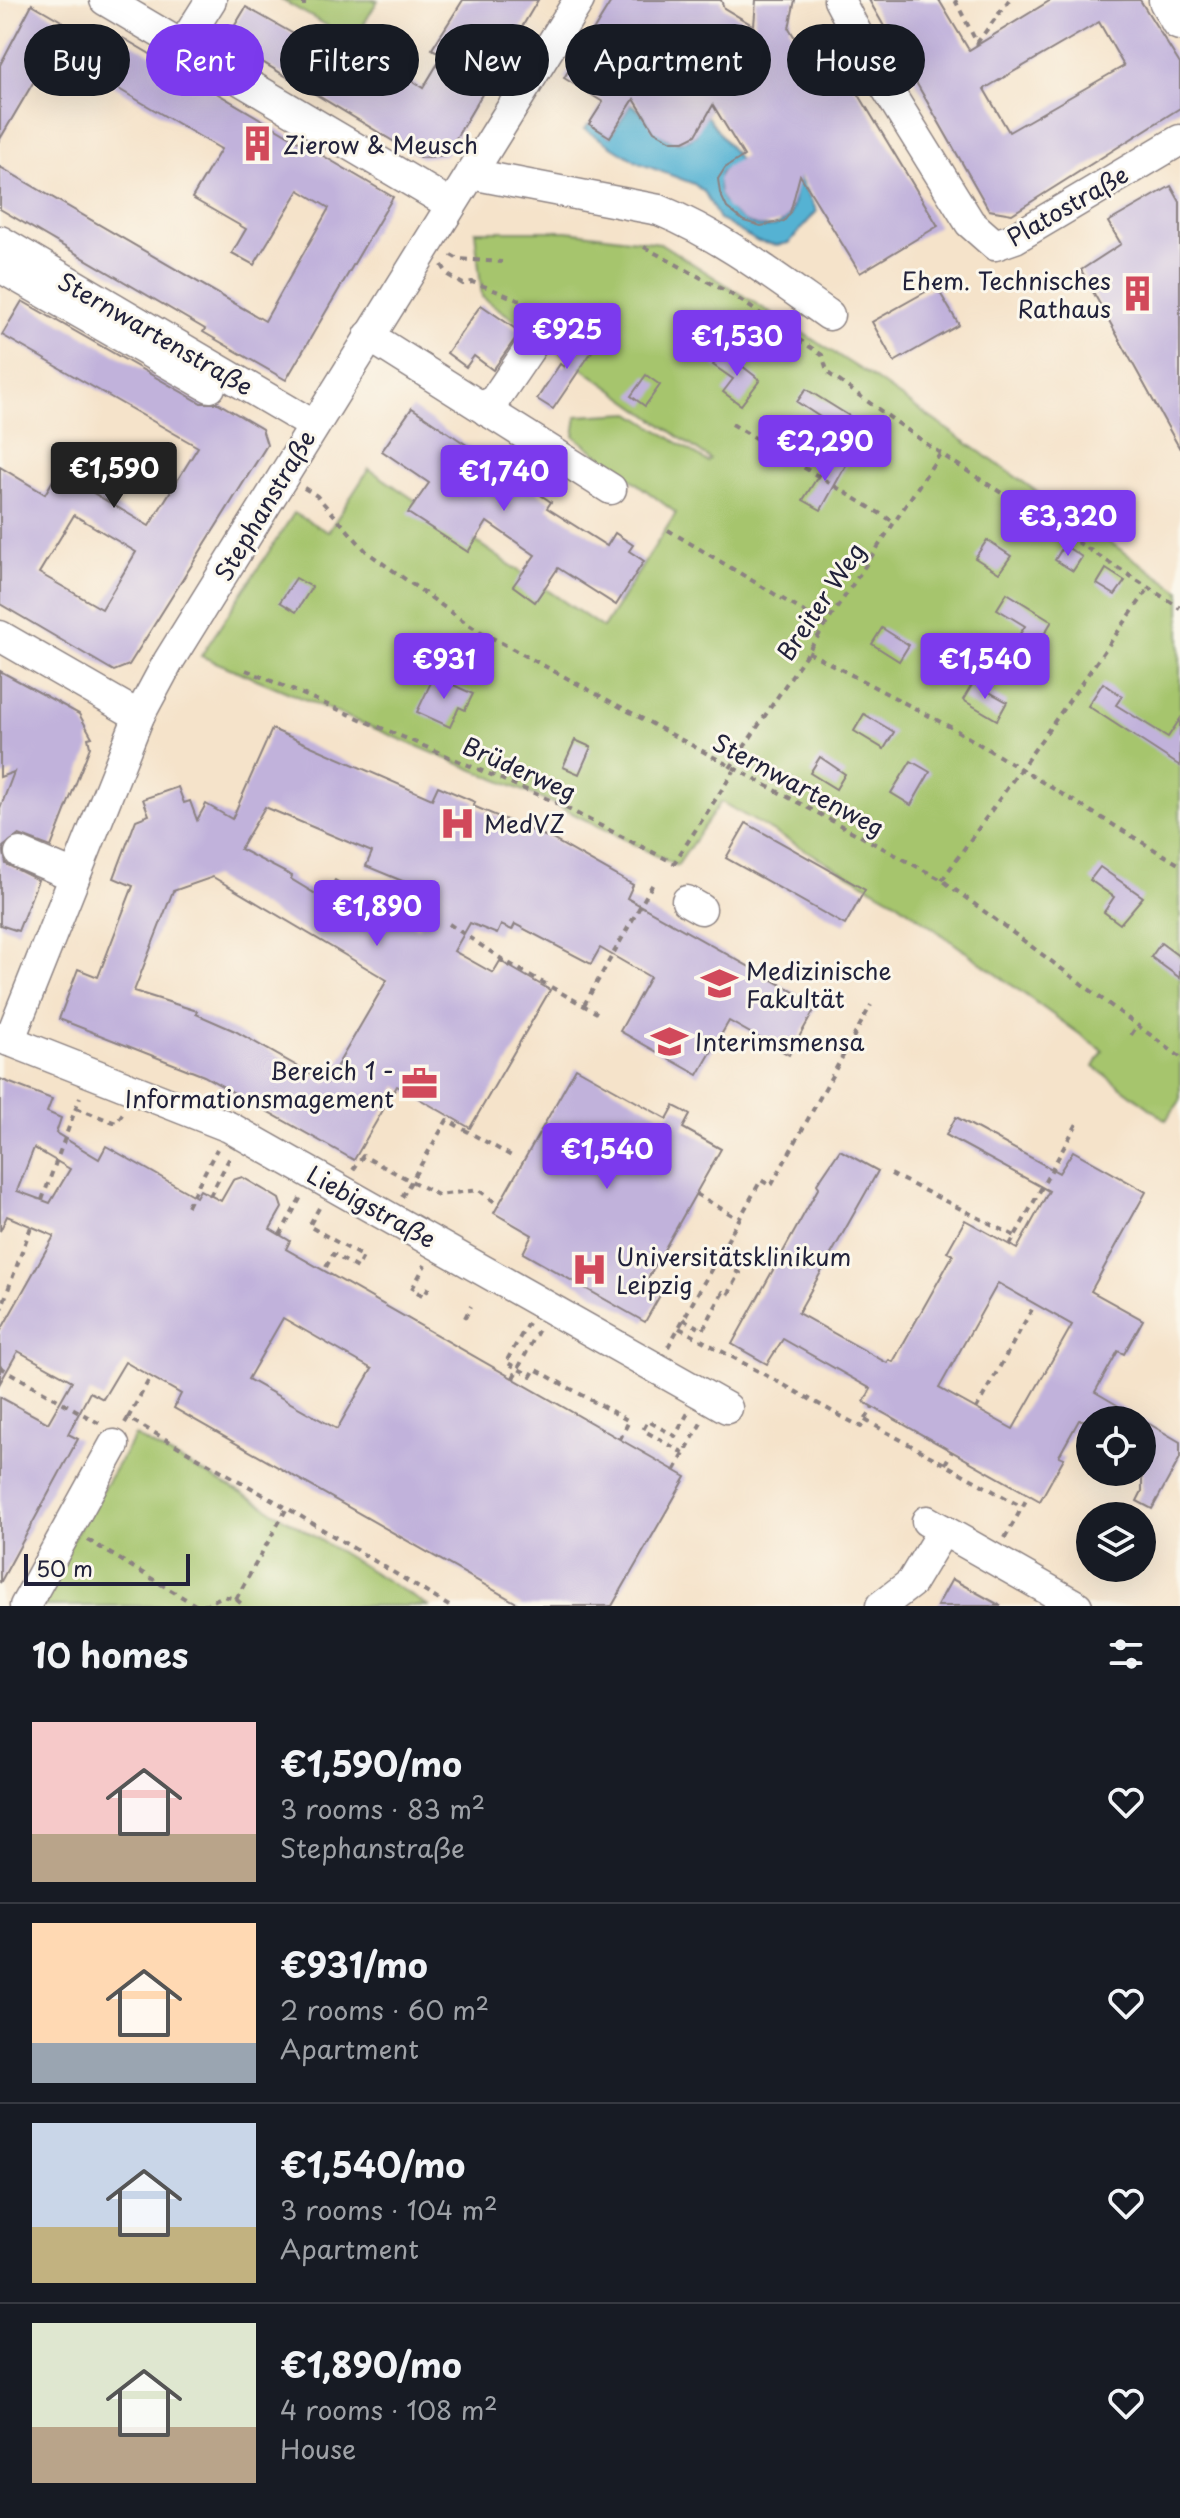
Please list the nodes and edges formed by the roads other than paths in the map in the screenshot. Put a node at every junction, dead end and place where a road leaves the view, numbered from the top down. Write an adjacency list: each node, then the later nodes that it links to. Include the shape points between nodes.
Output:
1 (105, 0): 7 (street)
2 (211, 0): 8 (street)
3 (579, 0): 11 (street, Stephanstraße)
4 (839, 0): 10 (street, Platostraße, via 970,223 995,245)
5 (1168, 0): 6 (main road)
6 (1180, 21)
7 (146, 24)
8 (196, 24)
9 (264, 94): 12 (street)
10 (1180, 140)
11 (471, 174): 12 (street, Stephanstraße); 15 (street, via 659,210 748,260)
12 (450, 204): 16 (street, Stephanstraße)
13 (0, 241): 19 (street, Sternwartenstraße)
14 (0, 267): 19 (street, Sternwartenstraße)
15 (829, 315)
16 (369, 336): 18 (street); 19 (street, Stephanstraße)
17 (532, 345): 18 (street)
18 (487, 411): 20 (street)
19 (308, 433): 22 (street, Stephanstraße)
20 (611, 489)
21 (0, 636): 22 (street)
22 (139, 716): 24 (street, Stephanstraße)
23 (10, 849): 24 (street)
24 (74, 876): 25 (street, Stephanstraße)
25 (4, 1039): 26 (street, Liebigstraße, via 229,1127 657,1368)
26 (715, 1414)
27 (117, 1440): 28 (street)
28 (25, 1606)
29 (881, 1606): 30 (street, via 911,1583 935,1526)
30 (1077, 1606)

